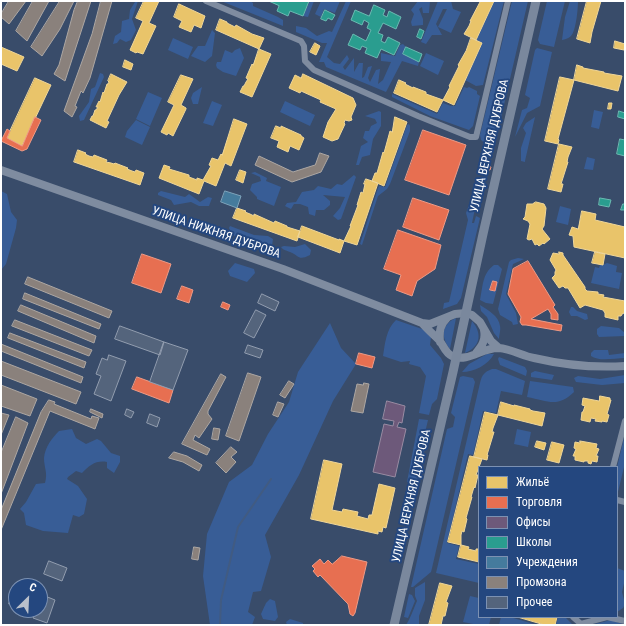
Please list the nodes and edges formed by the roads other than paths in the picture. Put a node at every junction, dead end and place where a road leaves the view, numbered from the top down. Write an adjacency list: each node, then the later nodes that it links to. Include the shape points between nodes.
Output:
1 (206, 1): 2 (street, via 301,41 305,61 314,70 423,118 470,137 476,137)
2 (508, 1)
3 (536, 1): 5 (main road, УЛИЦА ВЕРХНЯЯ ДУБРОВА)
4 (1, 170): 8 (street, УЛИЦА НИЖНЯЯ ДУБРОВА, via 283,269)
5 (469, 297): 6 (main road, УЛИЦА ВЕРХНЯЯ ДУБРОВА); 7 (street, УЛИЦА ВЕРХНЯЯ ДУБРОВА, via 464,306); 9 (street)
6 (466, 313): 7 (street); 9 (street); 14 (main road, УЛИЦА ВЕРХНЯЯ ДУБРОВА)
7 (451, 315): 8 (street, via 430,324); 10 (street, УЛИЦА ВЕРХНЯЯ ДУБРОВА, via 440,330)
8 (422, 323): 10 (street, УЛИЦА НИЖНЯЯ ДУБРОВА)
9 (482, 325): 11 (street, via 491,341); 13 (street, via 485,338 482,347)
10 (440, 342): 12 (street, УЛИЦА НИЖНЯЯ ДУБРОВА)
11 (499, 348): 13 (street); 15 (street, via 560,364)
12 (444, 350): 14 (street); 16 (street)
13 (474, 355): 14 (street); 16 (street, via 463,361)
14 (456, 357): 16 (main road, УЛИЦА ВЕРХНЯЯ ДУБРОВА)
15 (625, 366)
16 (453, 372): 23 (main road, УЛИЦА ВЕРХНЯЯ ДУБРОВА)
17 (625, 420): 18 (street)
18 (613, 466)
19 (603, 618): 22 (street)
20 (612, 618): 21 (street)
21 (625, 621)
22 (581, 624)
23 (394, 625)

